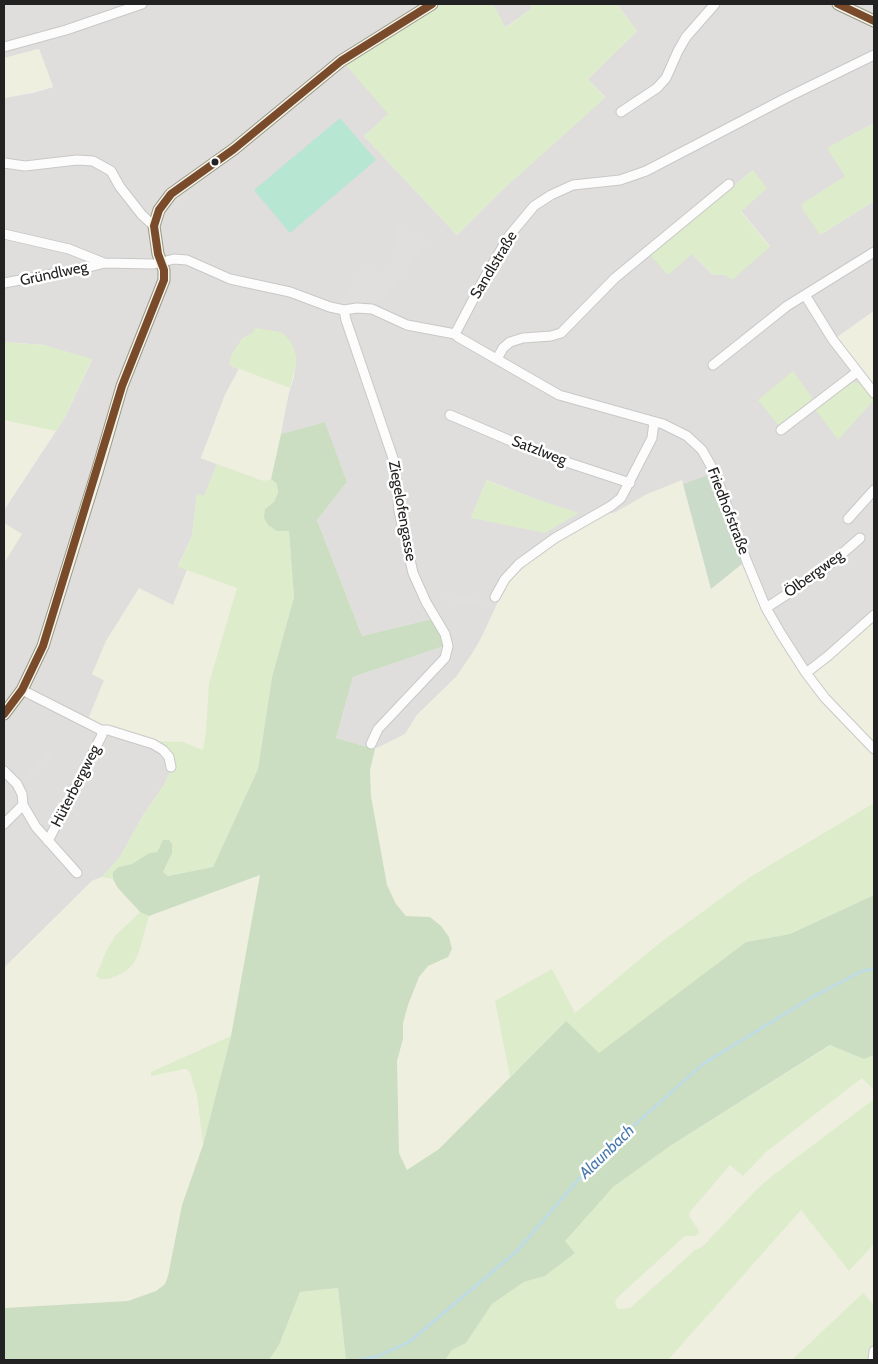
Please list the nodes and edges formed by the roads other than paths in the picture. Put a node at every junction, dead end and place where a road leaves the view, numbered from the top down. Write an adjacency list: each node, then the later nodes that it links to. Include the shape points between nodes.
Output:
1 (142, 4): 6 (street)
2 (432, 4): 11 (street, via 342,61 234,149 178,188 159,210)
3 (715, 4): 8 (street, via 686,37 666,78 657,88)
4 (838, 4): 5 (street)
5 (874, 20)
6 (4, 47)
7 (874, 55): 19 (street, Sandlstraße, via 646,171 620,180 573,185 534,206 509,236)
8 (621, 112)
9 (4, 163): 11 (street, via 25,166 93,161 111,171 120,187)
10 (729, 184): 20 (street, via 615,278 561,333 510,342)
11 (154, 226): 15 (street)
12 (4, 234): 14 (street, via 69,249)
13 (874, 252): 17 (street)
14 (104, 262): 15 (street, via 138,265); 16 (street, Gründlweg)
15 (162, 262): 18 (street, via 186,260 230,279 290,292); 35 (street, via 164,280 122,386 52,620)
16 (4, 284)
17 (805, 295): 21 (street); 22 (street)
18 (344, 310): 19 (street, via 372,308 407,324); 38 (street, Ziegelofengasse, via 395,464 399,511 413,573 448,646 445,658 378,729)
19 (455, 334): 20 (street, Friedhofstraße)
20 (497, 360): 25 (street, Friedhofstraße, via 559,395)
21 (713, 365)
22 (857, 372): 23 (street); 26 (street)
23 (874, 393)
24 (450, 416): 27 (street, Satzlweg, via 539,453)
25 (654, 422): 27 (street, via 652,438); 32 (street, Friedhofstraße, via 687,436 702,450 715,473)
26 (781, 430)
27 (630, 483): 31 (street, via 621,498 611,506 555,538 519,564)
28 (874, 490): 29 (street)
29 (848, 518)
30 (860, 538): 32 (street, Ölbergweg, via 821,572)
31 (495, 597)
32 (766, 608): 34 (street, Friedhofstraße)
33 (874, 615): 34 (street)
34 (806, 673): 39 (street, Friedhofstraße)
35 (22, 690): 36 (street); 37 (street, Hüterbergweg)
36 (4, 714)
37 (101, 730): 40 (street, Hüterbergweg, via 163,750); 44 (street, Hüterbergweg, via 102,735)
38 (371, 744)
39 (874, 750)
40 (171, 767)
41 (4, 771): 42 (street, Hüterbergweg, via 17,784)
42 (23, 805): 43 (street); 44 (street, Hüterbergweg)
43 (4, 824)
44 (48, 841): 45 (street, Hüterbergweg)
45 (77, 873)
46 (874, 1351): 47 (street)
47 (872, 1360)

